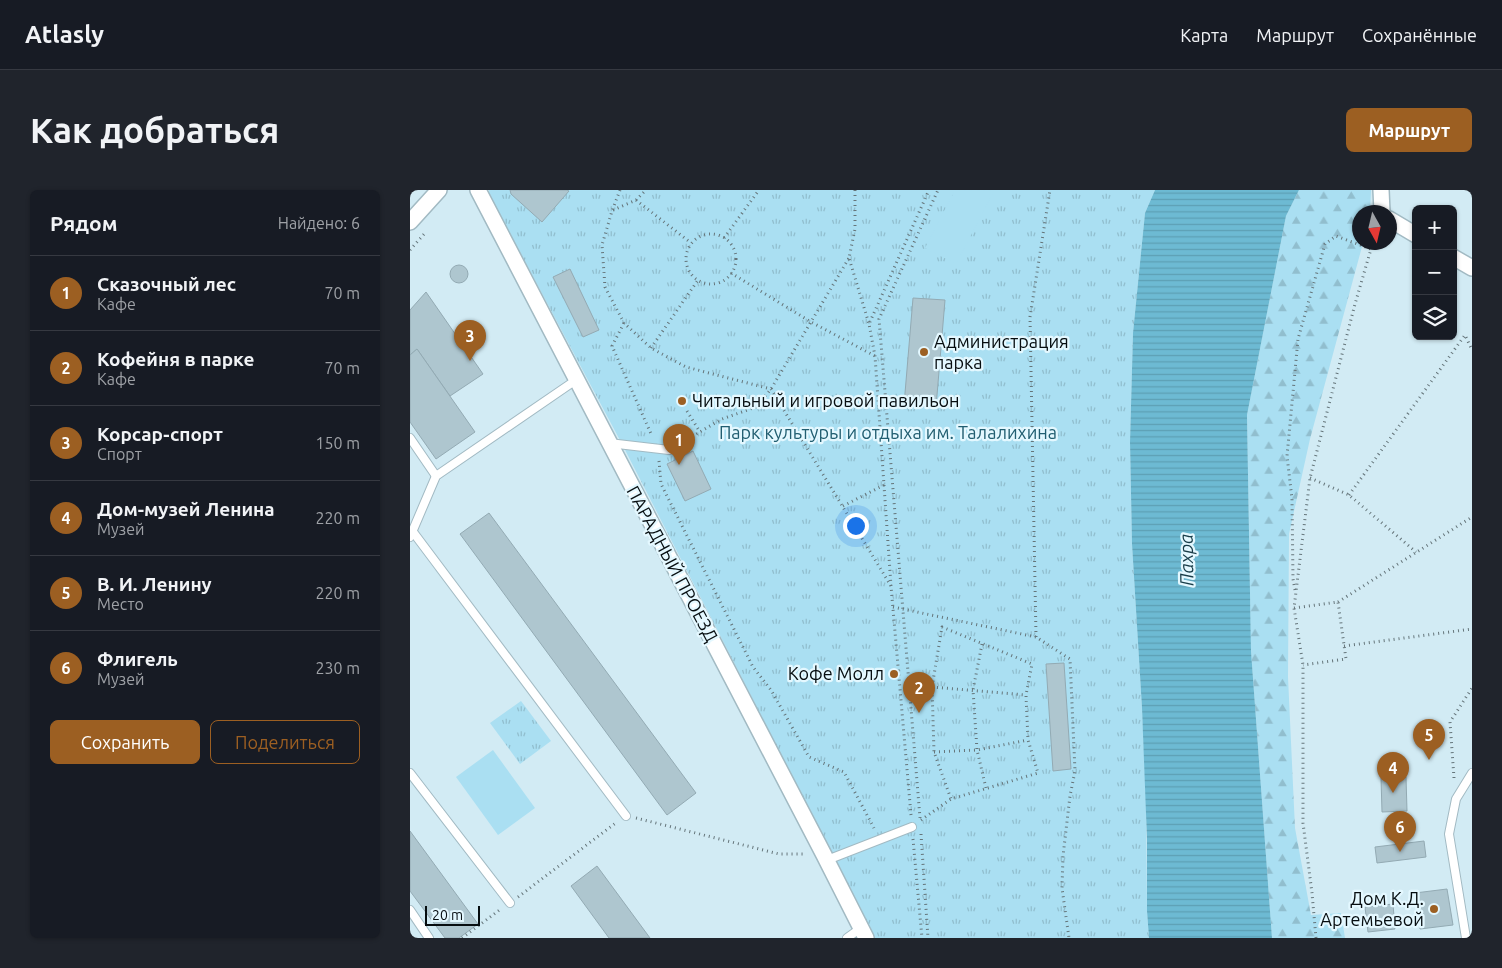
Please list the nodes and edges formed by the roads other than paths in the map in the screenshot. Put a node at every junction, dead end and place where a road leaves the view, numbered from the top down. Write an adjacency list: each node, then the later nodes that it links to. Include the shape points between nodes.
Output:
1 (439, 190): 5 (street)
2 (478, 190): 10 (street, ПАРАДНЫЙ ПРОЕЗД)
3 (1382, 190): 4 (street)
4 (1382, 205)
5 (410, 222)
6 (1397, 223): 7 (street)
7 (1412, 233)
8 (1457, 259): 9 (street)
9 (1472, 268)
10 (576, 380): 12 (street, ПАРАДНЫЙ ПРОЕЗД); 14 (lane)
11 (410, 438): 14 (lane)
12 (609, 443): 13 (lane); 20 (street, ПАРАДНЫЙ ПРОЕЗД)
13 (669, 450)
14 (436, 476): 15 (lane)
15 (411, 534): 18 (lane)
16 (410, 773): 21 (lane)
17 (1472, 773): 26 (lane, via 1456,799 1449,834)
18 (626, 816)
19 (912, 826): 20 (lane)
20 (825, 858): 23 (street, ПАРАДНЫЙ ПРОЕЗД)
21 (510, 903)
22 (410, 910): 24 (lane)
23 (863, 933): 25 (lane)
24 (430, 938)
25 (847, 938)
26 (1466, 938)

